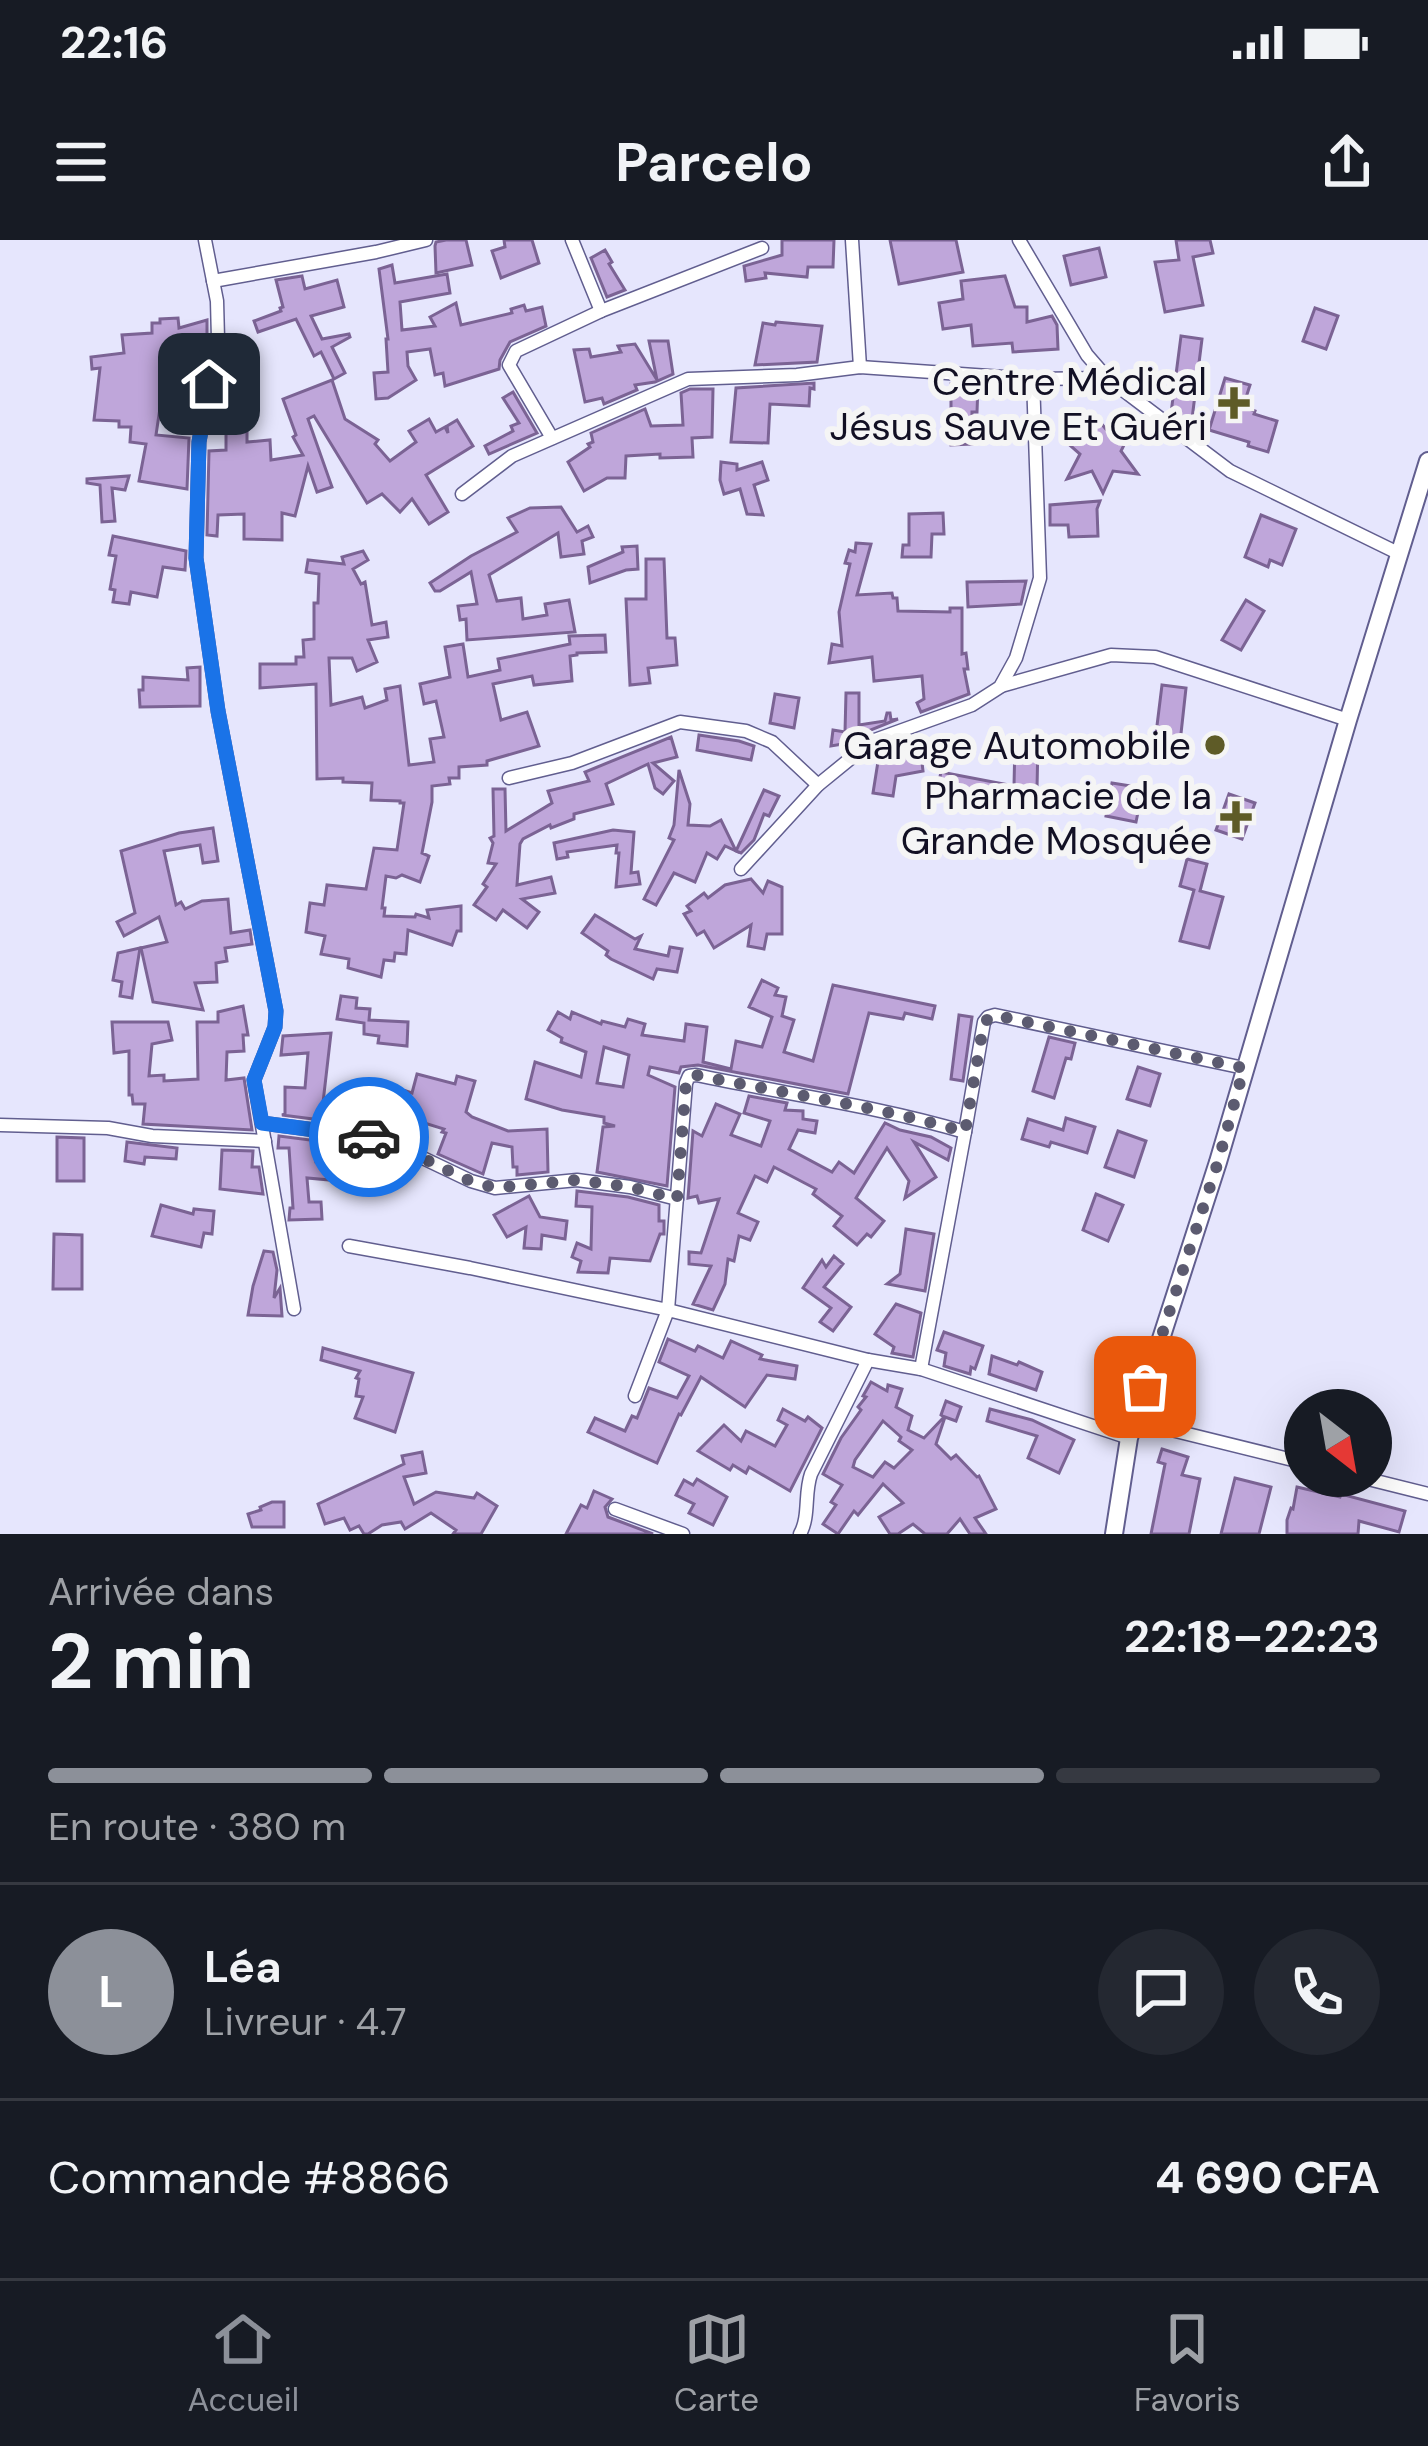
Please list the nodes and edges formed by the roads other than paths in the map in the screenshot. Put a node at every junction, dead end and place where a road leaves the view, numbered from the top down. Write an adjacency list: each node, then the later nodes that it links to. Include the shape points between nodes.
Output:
1 (205, 240): 7 (street)
2 (425, 240): 7 (street)
3 (572, 240): 8 (street)
4 (852, 240): 9 (street)
5 (1019, 240): 10 (street)
6 (762, 248): 8 (street)
7 (214, 281): 22 (street, via 218,339 199,442 196,558 276,1011 254,1080)
8 (601, 311): 12 (street, via 511,357)
9 (860, 367): 11 (street); 12 (street, via 688,379)
10 (1107, 379): 11 (street); 15 (street, via 1230,471)
11 (1033, 380): 16 (street, via 1040,578)
12 (552, 438): 14 (street)
13 (1428, 461): 15 (main road)
14 (462, 494)
15 (1400, 554): 17 (main road)
16 (1000, 686): 17 (street, via 1111,655 1155,657); 19 (street, via 972,705 872,741)
17 (1348, 720): 21 (main road)
18 (509, 778): 19 (street, via 680,722 772,742)
19 (818, 785): 20 (street)
20 (741, 869)
21 (1244, 1068): 24 (street, via 994,1015 984,1022); 33 (main road)
22 (262, 1123): 25 (street); 26 (street, via 383,1139 495,1188 577,1180)
23 (0, 1125): 25 (street)
24 (965, 1132): 26 (street, via 848,1102 689,1076); 31 (street)
25 (265, 1141): 28 (street)
26 (677, 1199): 29 (street)
27 (349, 1246): 29 (street)
28 (294, 1309)
29 (668, 1310): 30 (street); 32 (street)
30 (868, 1360): 31 (street); 38 (street, via 811,1474)
31 (921, 1369): 33 (street)
32 (635, 1396)
33 (1132, 1430): 34 (street); 41 (main road)
34 (1284, 1459)
35 (1392, 1485): 36 (street)
36 (1428, 1494)
37 (615, 1509): 39 (street)
38 (803, 1528): 40 (street)
39 (683, 1534)
40 (818, 1534)
41 (1114, 1534)

